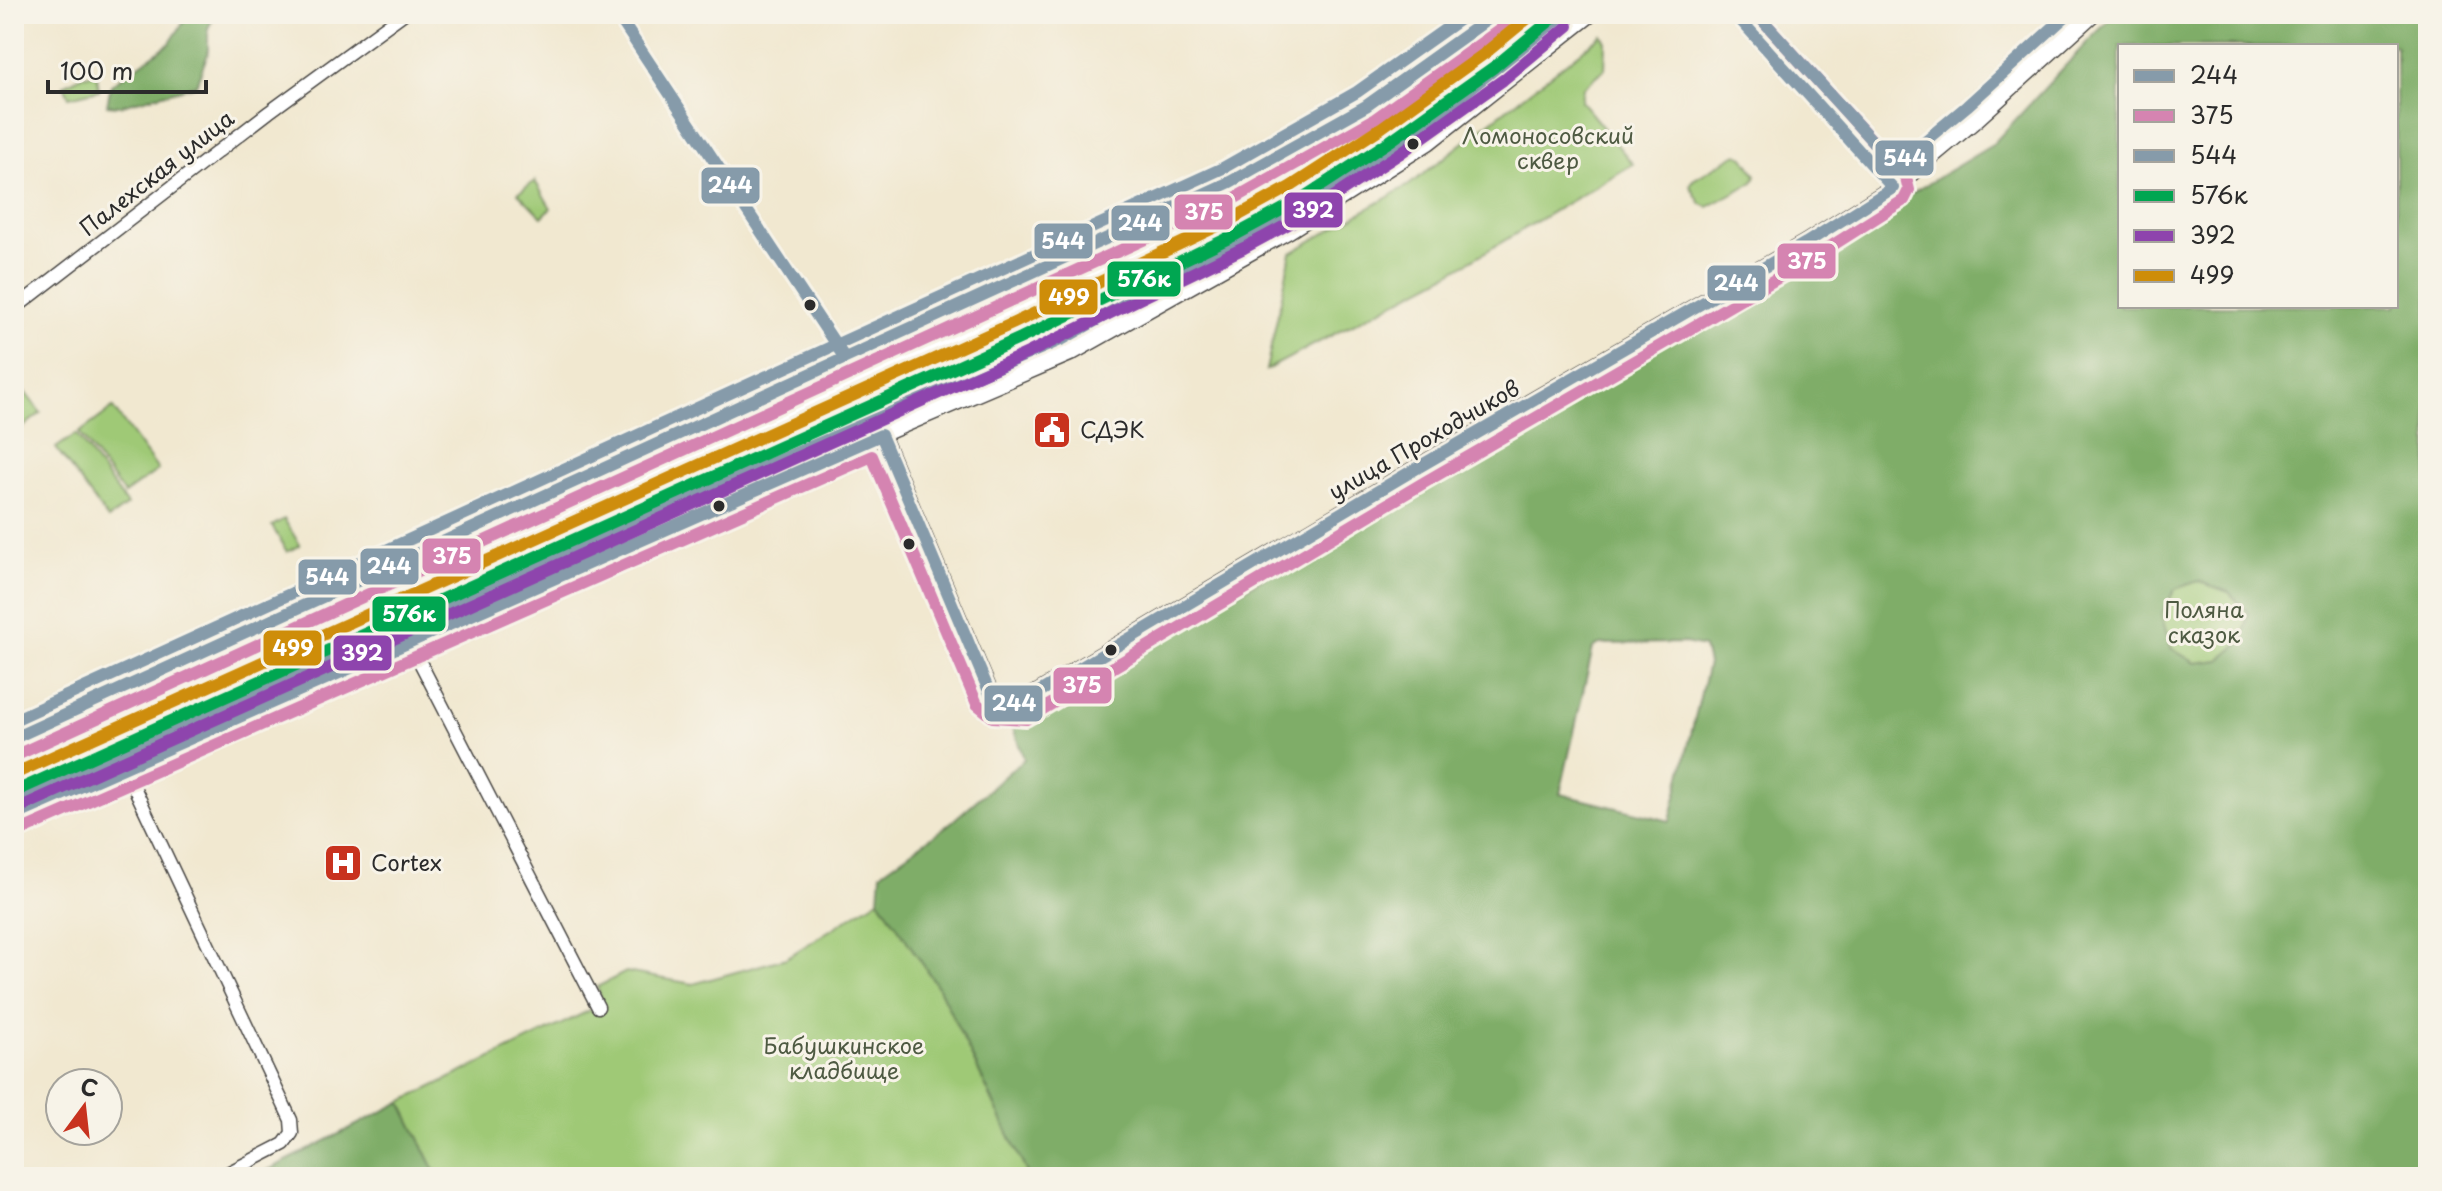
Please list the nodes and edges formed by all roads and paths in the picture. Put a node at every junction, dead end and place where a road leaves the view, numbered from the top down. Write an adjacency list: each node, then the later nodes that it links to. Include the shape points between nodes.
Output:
1 (403, 14): 11 (street, Палехская улица)
2 (617, 14): 13 (street)
3 (1495, 14): 12 (street, via 1366,106 1292,149)
4 (1524, 14): 10 (main road, via 1425,91 1268,192)
5 (1558, 14): 16 (main road, via 1494,67 1298,201 1149,278)
6 (1590, 14): 14 (street, via 1428,142 1276,237 1070,353)
7 (1735, 14): 9 (street)
8 (2092, 14): 9 (street, улица Проходчиков)
9 (1893, 188): 14 (street, улица Проходчиков, via 1019,704 991,696)
10 (1063, 294): 12 (street); 17 (main road)
11 (14, 309)
12 (906, 329): 13 (street)
13 (844, 357): 15 (street)
14 (881, 435): 18 (street)
15 (555, 489): 17 (street); 20 (street)
16 (528, 560): 19 (street); 23 (main road)
17 (386, 602): 22 (main road)
18 (409, 641): 19 (street); 25 (street)
19 (379, 655): 21 (street)
20 (14, 738)
21 (125, 768): 24 (street); 26 (street, via 291,1120 292,1133 284,1144)
22 (14, 770)
23 (14, 792)
24 (14, 816)
25 (598, 1007)
26 (220, 1177)

